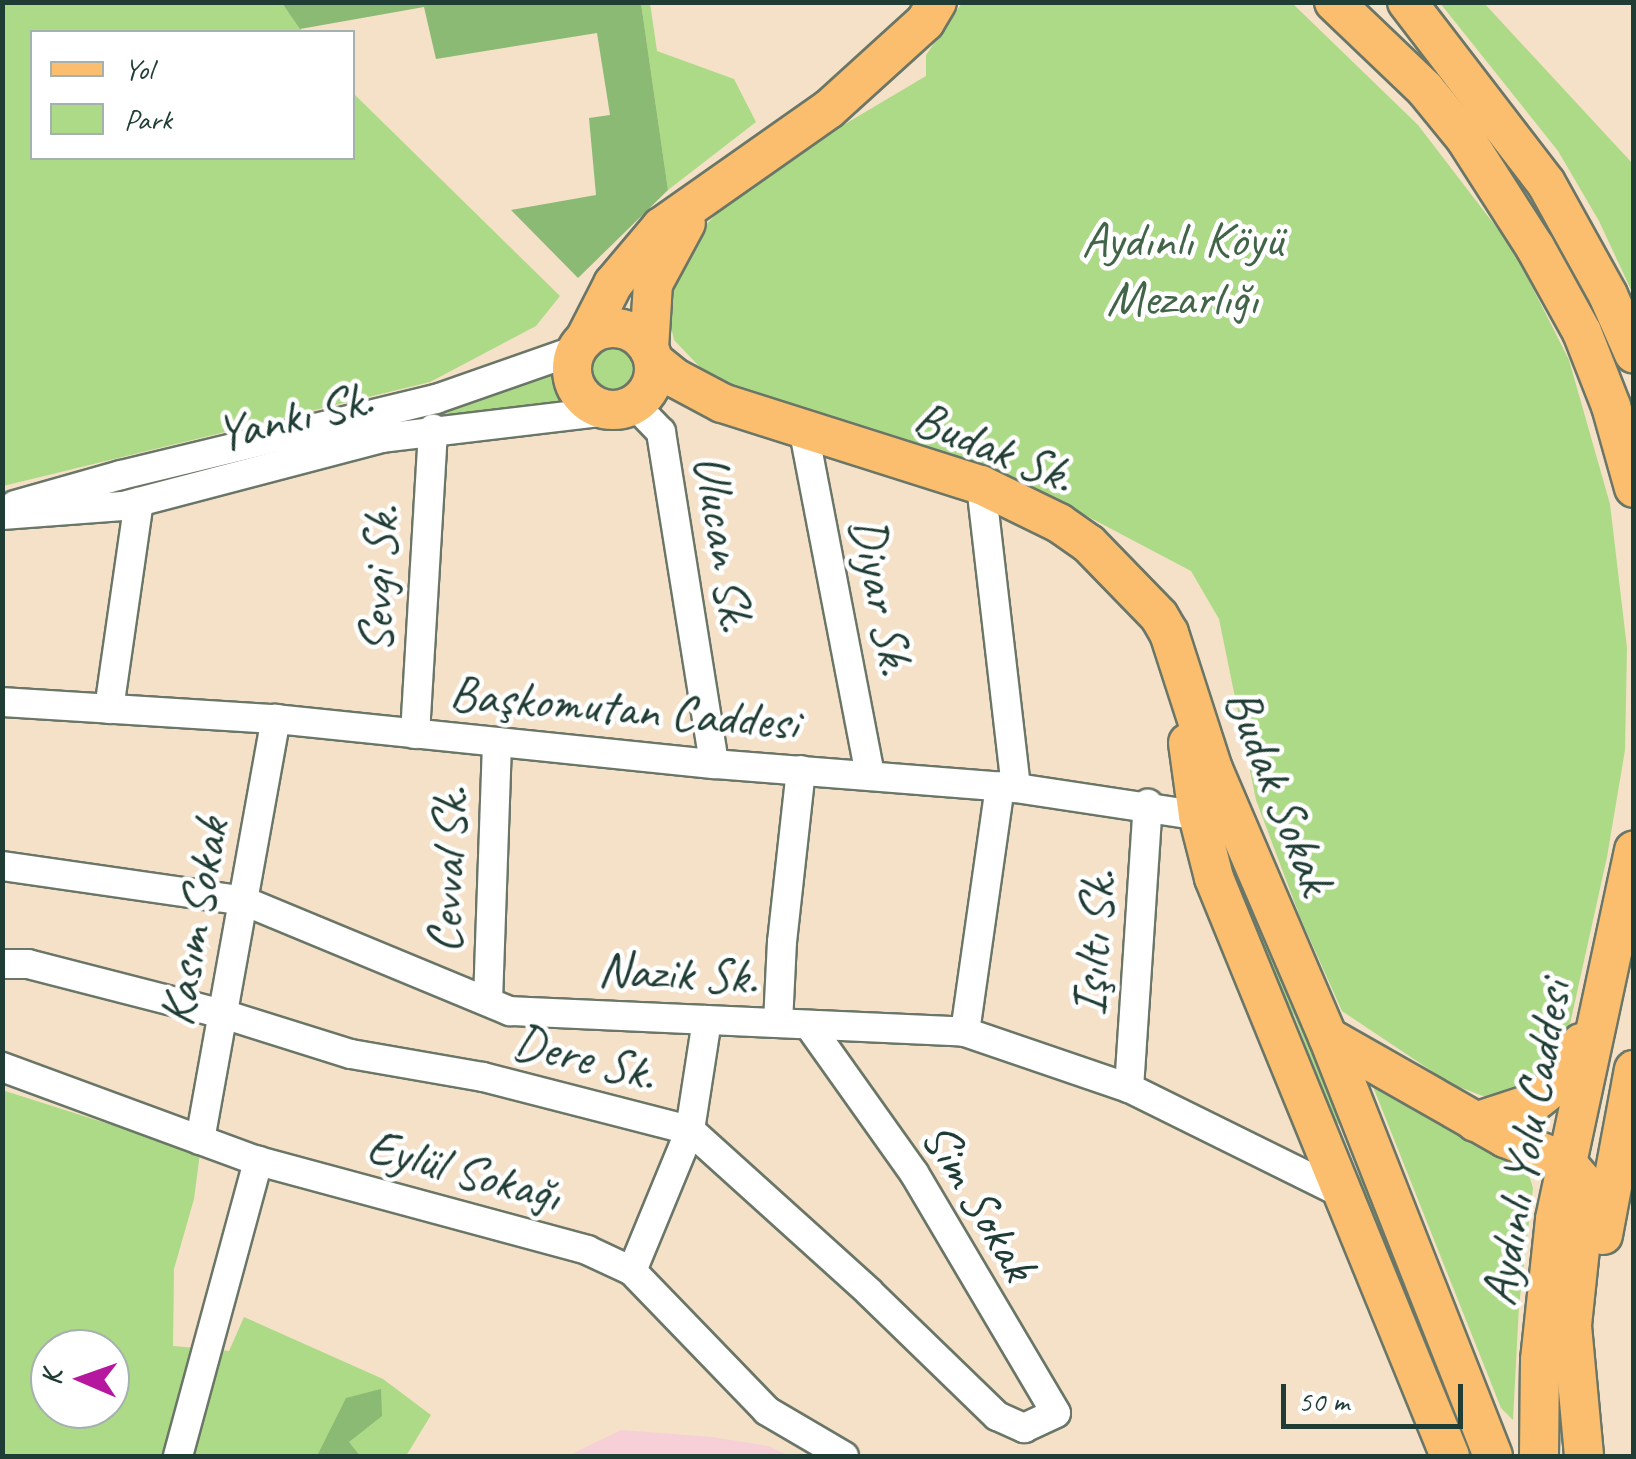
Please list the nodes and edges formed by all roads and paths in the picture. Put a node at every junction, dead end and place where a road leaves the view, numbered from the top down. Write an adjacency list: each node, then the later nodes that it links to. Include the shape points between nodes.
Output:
1 (937, 2): 4 (main road, via 926,22 829,109)
2 (1334, 2): 11 (main road, via 1425,89 1535,247 1582,332)
3 (1406, 2): 6 (main road, via 1546,183)
4 (712, 189): 5 (main road, via 628,262); 7 (main road, via 653,284)
5 (581, 344): 7 (main road, Budak Sk., via 595,332 620,328 642,339); 7 (main road, via 572,376 585,400); 13 (street, Yankı Sk., via 436,399)
6 (1634, 354)
7 (639, 384): 8 (street, Yankı Sk.); 9 (main road, Budak Sk.); 20 (street, Ulucan Sk., via 661,432)
8 (433, 430): 12 (street, Yankı Sk.); 18 (street, Sevgi Sk.)
9 (804, 432): 10 (main road, Budak Sk.); 22 (street, Diyar Sk.)
10 (980, 485): 14 (main road, Budak Sk., via 1059,523 1134,588 1169,633); 23 (street)
11 (1634, 488)
12 (139, 502): 13 (street, Yankı Sk., via 75,512); 16 (street)
13 (2, 512)
14 (1184, 688): 25 (main road, Budak Sokak); 26 (main road, Budak Sokak)
15 (2, 702): 16 (street, Başkomutan Caddesi)
16 (110, 709): 17 (street, Başkomutan Caddesi)
17 (276, 719): 18 (street, Başkomutan Caddesi); 29 (street, Kasım Sokak)
18 (415, 734): 19 (street, Başkomutan Caddesi)
19 (496, 742): 20 (street, Başkomutan Caddesi); 32 (street, Cevval Sk.)
20 (714, 764): 21 (street, Başkomutan Caddesi)
21 (801, 770): 22 (street, Başkomutan Caddesi); 35 (street)
22 (870, 776): 23 (street, Başkomutan Caddesi)
23 (1008, 787): 24 (street, Başkomutan Caddesi); 37 (street)
24 (1148, 804): 25 (street, Başkomutan Caddesi); 41 (street, Işıltı Sk.)
25 (1198, 814): 26 (street, Başkomutan Caddesi); 45 (main road, Budak Sokak, via 1214,878)
26 (1235, 821): 38 (main road, Budak Sokak)
27 (1634, 850): 31 (main road, Aydınlı Yolu Caddesi)
28 (2, 866): 29 (street, Nazik Sk.)
29 (244, 902): 32 (street, Nazik Sk.); 33 (street, Kasım Sokak)
30 (2, 964): 33 (street, Dere Sk., via 28,964)
31 (1603, 990): 42 (main road, via 1556,1086 1534,1103); 46 (main road, Aydınlı Yolu Caddesi)
32 (488, 1001): 34 (street, Nazik Sk., via 510,1011)
33 (224, 1014): 43 (street, Dere Sk., via 351,1054 483,1077); 44 (street, Kasım Sokak)
34 (707, 1020): 35 (street, Nazik Sk.); 43 (street)
35 (778, 1022): 36 (street, Nazik Sk.)
36 (809, 1025): 37 (street, Nazik Sk.); 51 (street, Sim Sokak, via 914,1173 1031,1364 1056,1413)
37 (965, 1032): 41 (street, Nazik Sk.)
38 (1328, 1036): 42 (main road); 48 (main road, Budak Sokak)
39 (2, 1068): 44 (street, Eylül Sokağı)
40 (1634, 1070): 57 (main road, Aydınlı Yolu Caddesi, via 1592,1299)
41 (1129, 1088): 49 (street, Nazik Sk.)
42 (1475, 1122): 46 (main road)
43 (690, 1130): 50 (street); 51 (street, Dere Sk., via 997,1416 1024,1428)
44 (200, 1140): 47 (street, Eylül Sokağı)
45 (1319, 1142): 48 (street); 49 (main road, Budak Sokak)
46 (1565, 1161): 56 (main road, Aydınlı Yolu Caddesi, via 1540,1360); 57 (main road, via 1586,1192 1572,1326)
47 (258, 1162): 50 (street, Eylül Sokağı, via 587,1250); 52 (street)
48 (1380, 1175): 55 (main road, Budak Sokak)
49 (1339, 1192): 54 (main road, Budak Sokak)
50 (632, 1271): 53 (street, Eylül Sokağı, via 766,1411)
51 (1040, 1419)
52 (178, 1456)
53 (844, 1456)
54 (1450, 1456)
55 (1493, 1456)
56 (1540, 1456)
57 (1585, 1456)

